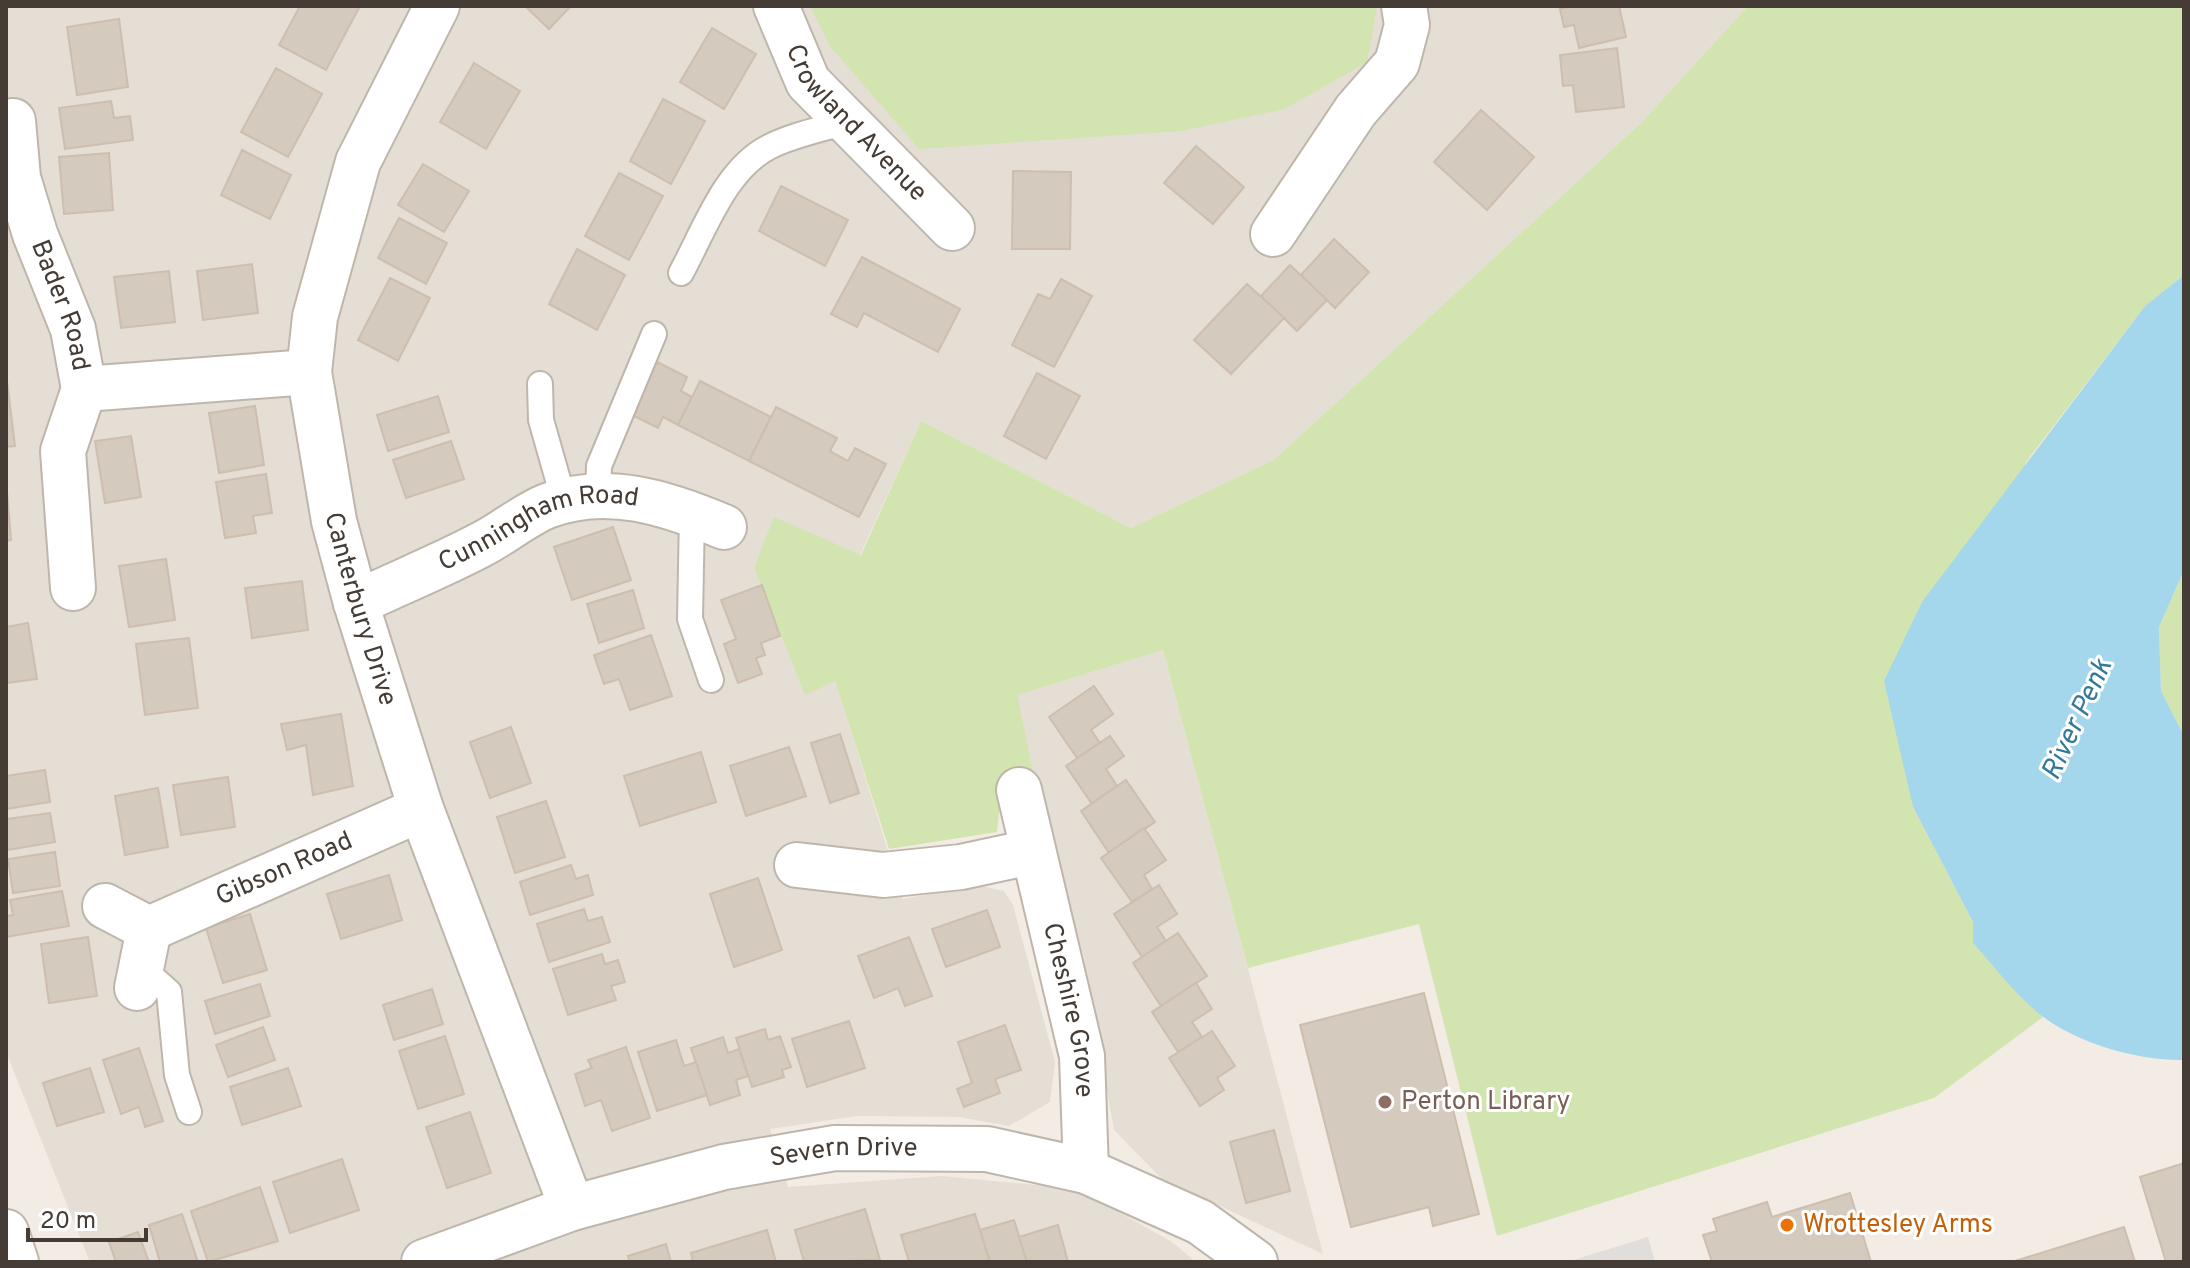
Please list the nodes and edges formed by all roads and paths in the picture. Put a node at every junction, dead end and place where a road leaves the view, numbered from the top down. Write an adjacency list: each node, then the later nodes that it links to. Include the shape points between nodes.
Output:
1 (437, 6): 10 (street, Canterbury Drive, via 358,162 315,317)
2 (776, 6): 5 (street, Crowland Avenue, via 808,82)
3 (1404, 6): 7 (street, via 1407,25 1397,63 1356,110)
4 (13, 121): 12 (street, Bader Road, via 18,178 73,329)
5 (847, 122): 6 (street, Crowland Avenue); 8 (lane, via 771,145 750,159 732,181)
6 (952, 228)
7 (1273, 234)
8 (681, 273)
9 (654, 334): 13 (lane)
10 (309, 372): 12 (street); 16 (street, Canterbury Drive, via 334,521)
11 (540, 384): 13 (lane, via 541,420)
12 (84, 389): 15 (street, Bader Road, via 63,451)
13 (581, 498): 14 (street, Cunningham Road, via 624,495); 16 (street, Cunningham Road, via 545,507 485,543)
14 (708, 520): 17 (lane, via 690,619)
15 (73, 588)
16 (356, 603): 19 (street, Canterbury Drive)
17 (711, 680)
18 (1019, 790): 20 (street, Cheshire Grove)
19 (421, 809): 23 (street, Gibson Road); 26 (street, Canterbury Drive)
20 (1031, 852): 21 (street, via 961,867 883,875); 25 (street, Cheshire Grove, via 1082,1056)
21 (797, 865)
22 (105, 906): 23 (street)
23 (142, 961): 24 (lane, via 169,992 177,1075)
24 (189, 1112)
25 (1086, 1171): 26 (street, Severn Drive, via 987,1149 835,1148 724,1167); 30 (street, Severn Drive, via 1200,1222)
26 (572, 1208): 29 (street, Severn Drive)
27 (6, 1232): 28 (street)
28 (16, 1262)
29 (424, 1262)
30 (1255, 1262)

